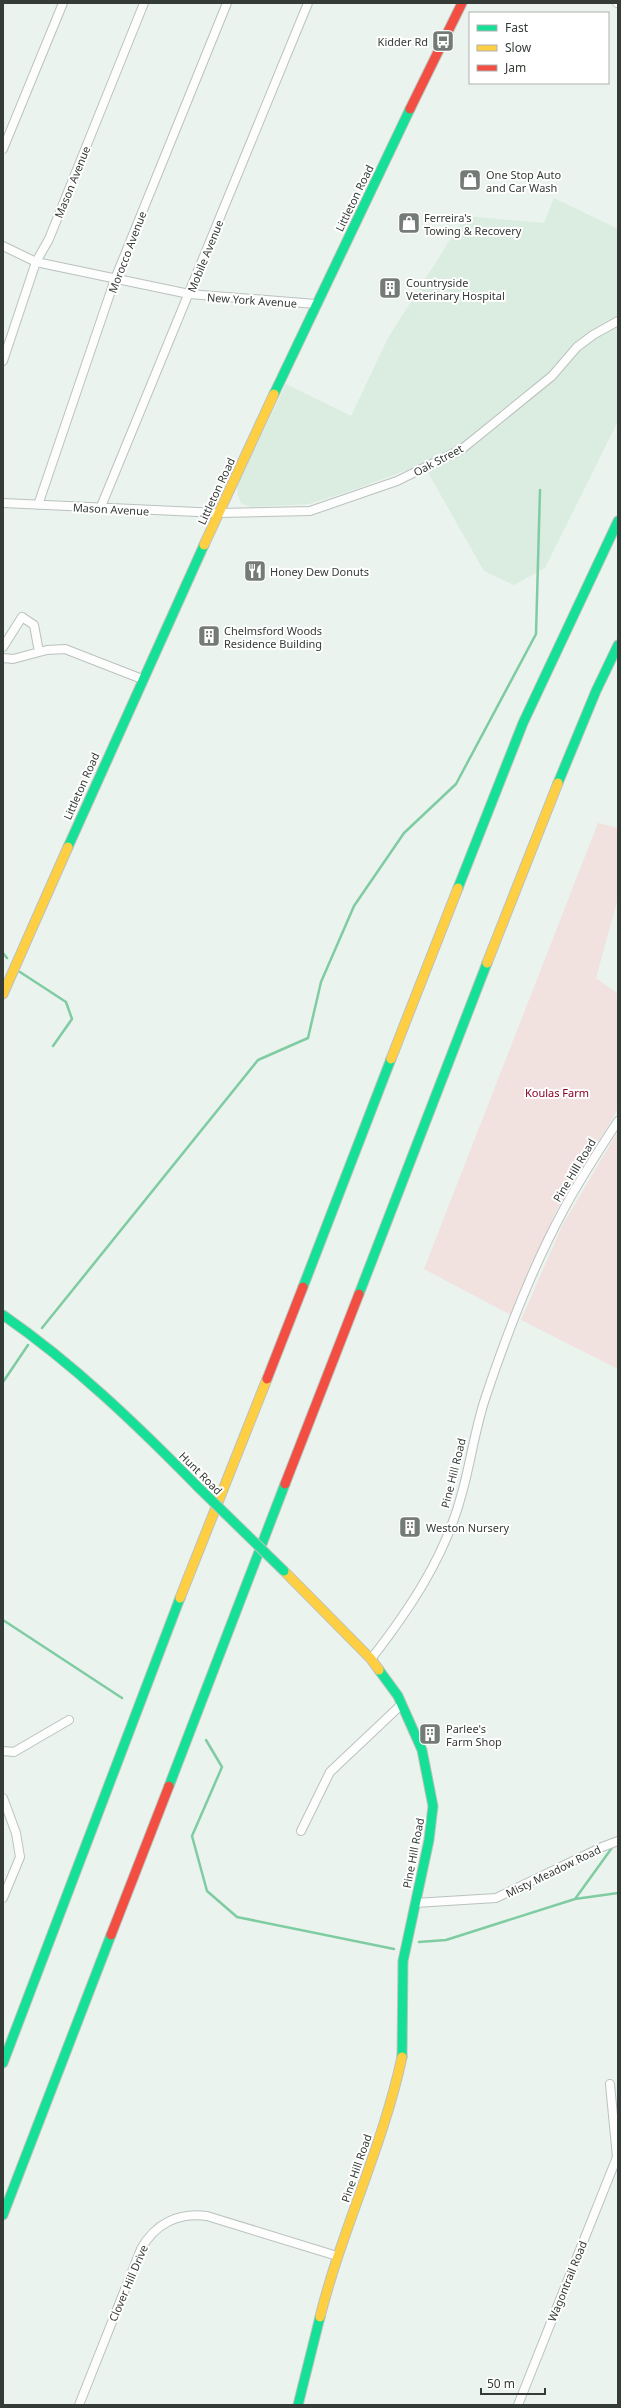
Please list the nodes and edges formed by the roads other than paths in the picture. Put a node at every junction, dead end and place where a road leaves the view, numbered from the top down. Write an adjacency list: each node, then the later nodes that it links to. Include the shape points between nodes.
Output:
1 (63, 3): 6 (street)
2 (144, 3): 8 (street, Mason Avenue, via 49,239)
3 (227, 3): 9 (street, Morocco Avenue)
4 (308, 3): 10 (street, Mobile Avenue)
5 (462, 3): 11 (main road, Littleton Road)
6 (3, 149)
7 (3, 246): 8 (street, New York Avenue)
8 (36, 262): 9 (street, New York Avenue); 13 (street, Mason Avenue)
9 (115, 279): 10 (street, New York Avenue); 15 (street, Morocco Avenue)
10 (189, 294): 11 (street, New York Avenue); 16 (street, Mobile Avenue)
11 (316, 304): 17 (main road, Littleton Road)
12 (618, 322): 17 (street, Oak Street, via 577,347 552,376 462,449 397,481 310,510)
13 (3, 361)
14 (3, 503): 15 (street, Mason Avenue)
15 (38, 505): 16 (street, Mason Avenue)
16 (100, 509): 17 (street, Mason Avenue)
17 (219, 513): 23 (main road, Littleton Road)
18 (618, 521): 36 (main road, via 523,723 482,825 290,1322 220,1495)
19 (618, 645): 38 (main road, via 517,884)
20 (3, 647): 21 (street, via 22,617 34,625)
21 (39, 652): 22 (street, via 13,659); 23 (street, via 65,649)
22 (3, 658)
23 (142, 679): 24 (main road, Littleton Road)
24 (3, 994)
25 (618, 1121): 27 (street, Pine Hill Road, via 563,1211 519,1308 485,1398 462,1493 446,1540 420,1590)
26 (3, 1315): 27 (main road, Hunt Road, bridge, via 41,1341 94,1385)
27 (371, 1659): 28 (main road, Pine Hill Road)
28 (402, 1704): 32 (street, via 330,1772); 35 (main road, Pine Hill Road, via 422,1750 433,1801 432,1826)
29 (68, 1720): 30 (street, via 14,1752)
30 (3, 1751)
31 (3, 1798): 34 (street, via 16,1833 20,1857)
32 (300, 1830)
33 (616, 1842): 35 (street, Misty Meadow Road, via 496,1898)
34 (3, 1898)
35 (415, 1902): 39 (main road, Pine Hill Road, via 402,1974 402,2056 397,2080 376,2149)
36 (3, 2063)
37 (610, 2084): 42 (street, Wagontrail Road, via 617,2156)
38 (3, 2215)
39 (337, 2256): 40 (street, Clover Hill Drive, via 207,2216 186,2215 168,2221 152,2233 141,2249); 41 (main road, Pine Hill Road)
40 (79, 2405)
41 (298, 2405)
42 (518, 2405)

